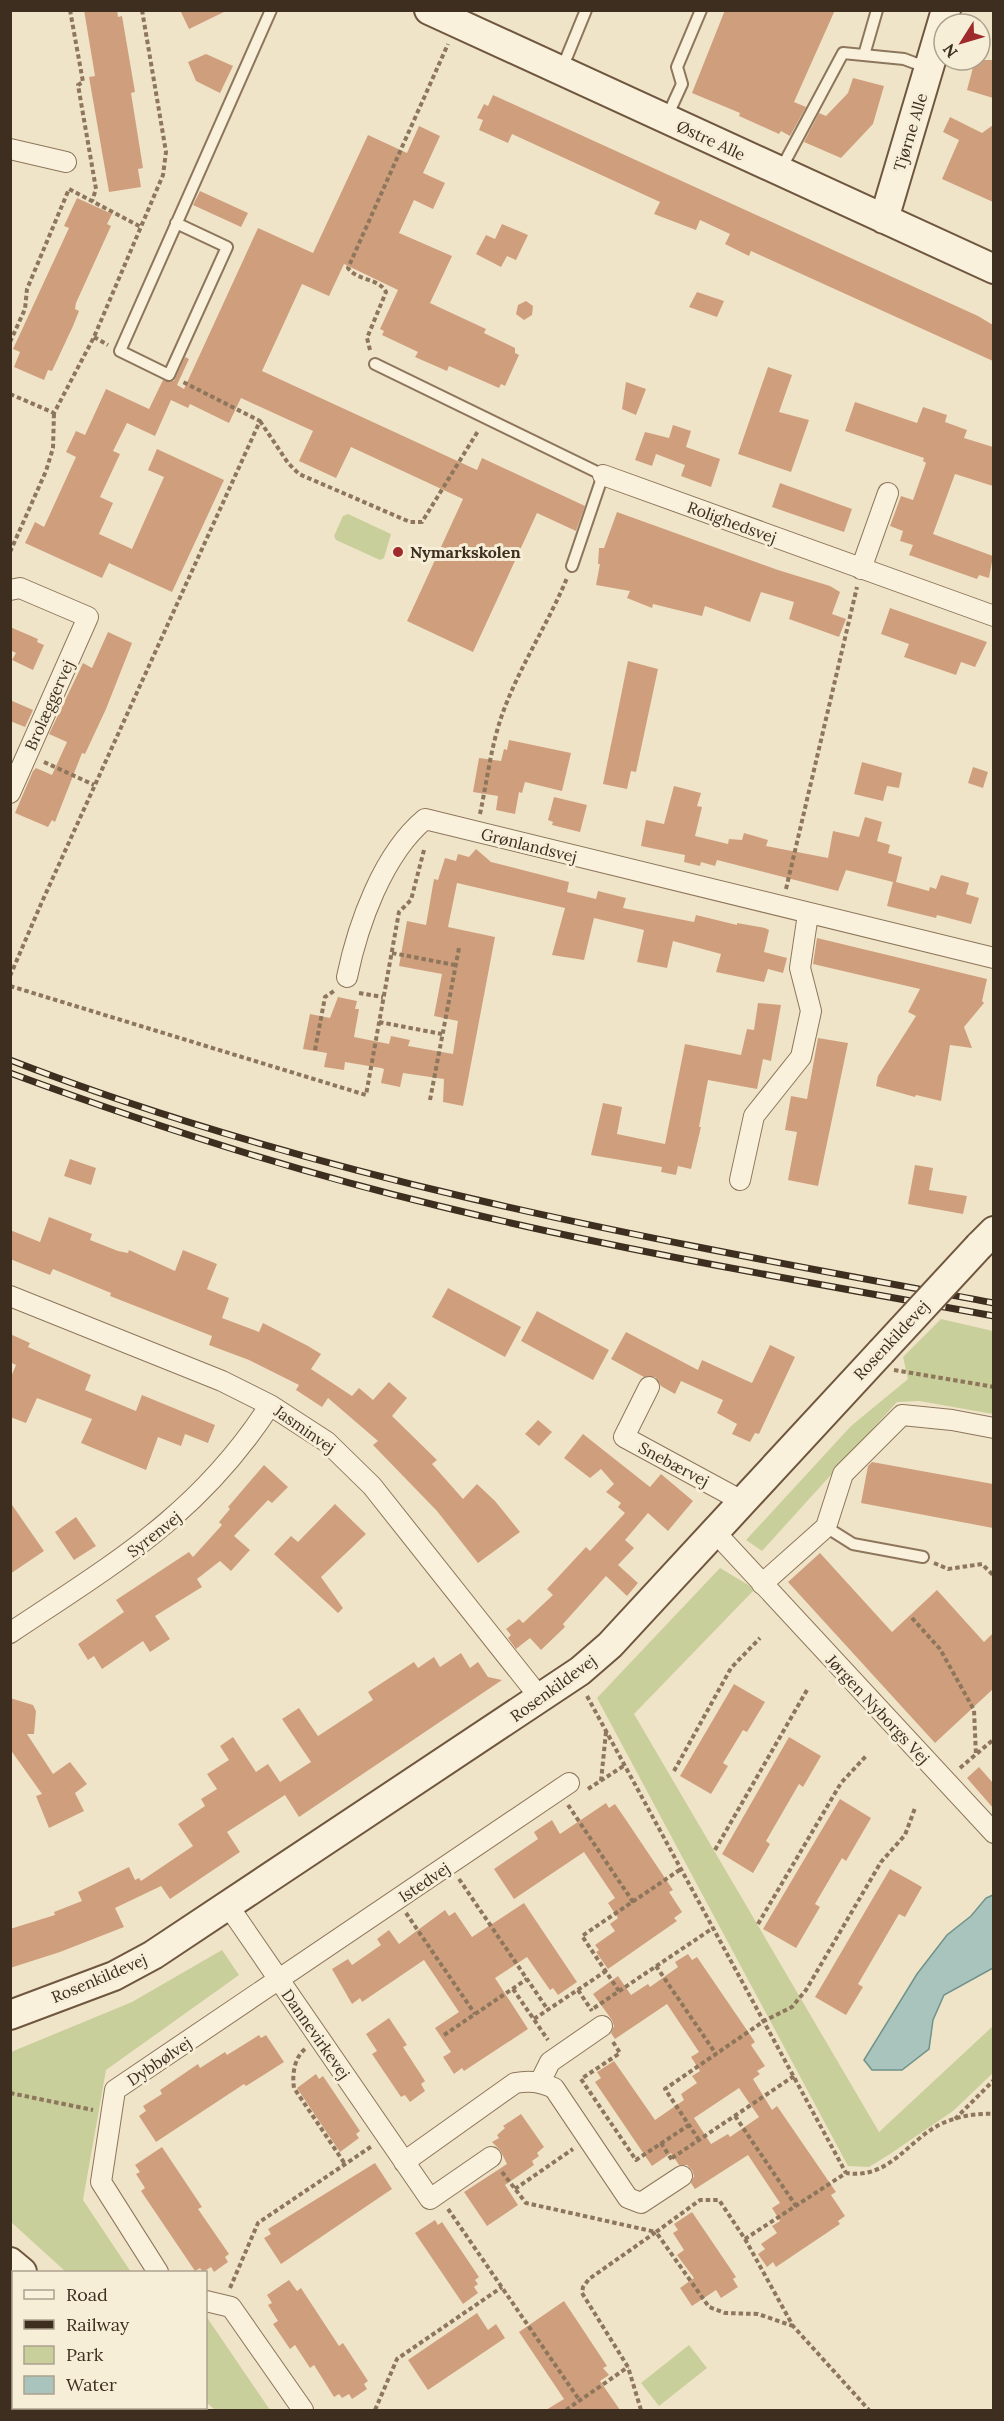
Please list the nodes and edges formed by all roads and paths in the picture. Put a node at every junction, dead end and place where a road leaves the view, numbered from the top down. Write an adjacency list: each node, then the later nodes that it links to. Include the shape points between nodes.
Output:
1 (70, 10): 17 (path, via 96,189)
2 (142, 10): 20 (path, via 166,152 163,175)
3 (271, 10): 19 (lane)
4 (429, 10): 9 (street, Østre Alle)
5 (586, 10): 12 (lane)
6 (701, 10): 13 (lane, via 677,67 682,84)
7 (877, 10): 10 (lane)
8 (946, 10): 11 (street, Tjørne Alle)
9 (458, 24): 12 (street, Østre Alle); 23 (path, via 348,267 359,278 382,285 386,292 367,338)
10 (864, 55): 11 (lane, via 904,59); 16 (lane, via 843,52)
11 (929, 69): 18 (street, Tjørne Alle)
12 (560, 71): 13 (street, Østre Alle)
13 (666, 120): 16 (street, Østre Alle)
14 (10, 149): 15 (street)
15 (66, 162)
16 (780, 172): 18 (street, Østre Alle)
17 (93, 201): 20 (path); 22 (path, via 69,189 27,289 25,309)
18 (884, 219): 21 (street, Østre Alle)
19 (176, 223): 24 (lane, via 120,351); 24 (lane, via 227,247)
20 (141, 227): 26 (path, via 94,337)
21 (993, 269)
22 (10, 342)
23 (375, 364): 27 (lane)
24 (169, 375): 28 (path)
25 (10, 394): 26 (path)
26 (54, 413): 31 (path, via 53,448 46,471)
27 (486, 417): 28 (path, via 422,522 410,522 299,474); 29 (lane)
28 (260, 421): 37 (path)
29 (603, 475): 32 (lane); 33 (street, Rolighedsvej)
30 (888, 493): 33 (street)
31 (10, 552)
32 (572, 566): 39 (path, via 501,717)
33 (861, 569): 35 (street, Rolighedsvej); 41 (path)
34 (10, 590): 36 (street, Brolæggervej, via 20,588 88,617)
35 (993, 616)
36 (27, 755): 37 (path); 38 (street, Brolæggervej)
37 (94, 785): 47 (path)
38 (10, 793)
39 (476, 832): 41 (street, Grønlandsvej); 49 (street, Grønlandsvej, via 425,819 408,833 391,858 354,941)
40 (429, 845): 44 (path, via 422,853 411,900 399,912)
41 (782, 908): 42 (street, Grønlandsvej)
42 (808, 914): 45 (street, Grønlandsvej); 55 (street, via 800,968 811,1011 801,1057 754,1116)
43 (459, 948): 46 (path)
44 (392, 953): 46 (path); 50 (path)
45 (993, 958)
46 (455, 965): 52 (path)
47 (10, 976)
48 (10, 986): 51 (path, via 366,1095)
49 (347, 986): 50 (path); 53 (path, via 325,997)
50 (383, 998): 51 (path)
51 (379, 1022): 52 (path)
52 (442, 1034): 54 (path)
53 (315, 1050)
54 (430, 1100)
55 (740, 1180)
56 (986, 1238): 58 (street, Rosenkildevej, bridge)
57 (10, 1296): 61 (street, Jasminvej)
58 (886, 1361): 60 (path); 63 (street, Rosenkildevej)
59 (649, 1387): 63 (street, Snebærvej, via 624,1437)
60 (993, 1387)
61 (270, 1405): 70 (street, Syrenvej, via 223,1469 188,1507 143,1545); 74 (street, Jasminvej, via 327,1442 372,1486)
62 (993, 1428): 64 (street, via 902,1415 843,1474)
63 (742, 1501): 65 (street, Rosenkildevej)
64 (826, 1527): 66 (lane, via 853,1544); 68 (street)
65 (714, 1531): 68 (street, Jørgen Nyborgs Vej); 74 (street, Rosenkildevej, via 610,1645)
66 (923, 1557): 67 (path, via 948,1569 982,1564)
67 (993, 1576)
68 (762, 1584): 82 (street, Jørgen Nyborgs Vej)
69 (912, 1618): 78 (path, via 940,1649 974,1710)
70 (10, 1633)
71 (760, 1638): 80 (path, via 731,1668)
72 (807, 1690): 86 (path)
73 (587, 1696): 75 (path)
74 (541, 1699): 91 (street, Rosenkildevej)
75 (606, 1731): 79 (path); 81 (path)
76 (993, 1739): 78 (path)
77 (867, 1755): 92 (path, via 841,1783)
78 (976, 1755): 82 (path)
79 (625, 1766): 81 (path); 88 (path)
80 (674, 1771)
81 (601, 1781): 83 (path, via 585,1792)
82 (945, 1781): 85 (street, Jørgen Nyborgs Vej)
83 (563, 1786): 87 (street, Istedvej); 90 (path)
84 (915, 1808): 106 (path, via 905,1835 881,1862 806,1990 792,2007)
85 (993, 1833)
86 (716, 1850)
87 (449, 1864): 89 (street, Istedvej); 96 (path)
88 (681, 1869): 90 (path); 93 (path)
89 (397, 1900): 97 (street, Istedvej); 102 (path)
90 (633, 1902): 95 (path, via 582,1936)
91 (229, 1907): 97 (street, Dannevirkevej); 103 (street, Rosenkildevej, via 114,1976)
92 (758, 1924)
93 (713, 1928): 94 (path); 106 (path)
94 (656, 1966): 100 (path); 109 (path)
95 (606, 1971): 99 (path); 100 (path)
96 (527, 1979): 98 (path); 101 (path)
97 (279, 1981): 108 (street, Dannevirkevej); 115 (street, Dybbølvej, via 114,2091)
98 (513, 1989): 102 (path); 105 (path)
99 (578, 1990): 101 (path); 104 (path)
100 (619, 1991): 104 (path)
101 (548, 2010): 105 (path)
102 (475, 2014): 107 (path)
103 (10, 2015)
104 (597, 2018): 110 (street); 119 (path, via 620,2053 581,2079 636,2160)
105 (534, 2019): 110 (path)
106 (764, 2021): 109 (path); 111 (path)
107 (444, 2035)
108 (320, 2039): 120 (street, Dannevirkevej); 126 (path, via 301,2052 292,2074 294,2088)
109 (716, 2054): 119 (path, via 665,2089)
110 (559, 2056): 113 (street, via 550,2062)
111 (794, 2076): 117 (path); 118 (path, via 846,2173 863,2176 882,2168 942,2123)
112 (993, 2080): 118 (path)
113 (540, 2082): 121 (street, via 554,2088); 125 (street, via 515,2083)
114 (10, 2093): 115 (path)
115 (111, 2113): 132 (street, Dybbølvej, via 101,2182)
116 (993, 2114): 118 (path, via 978,2113)
117 (735, 2116): 122 (path); 130 (path)
118 (954, 2120)
119 (689, 2125): 122 (path)
120 (386, 2136): 125 (street, Dannevirkevej); 126 (path)
121 (588, 2139): 127 (street, via 628,2198 641,2203); 128 (path)
122 (699, 2140): 124 (path)
123 (491, 2157): 129 (street)
124 (672, 2158)
125 (404, 2162): 129 (street, Dannevirkevej, via 430,2199)
126 (345, 2164): 134 (path, via 258,2223)
127 (682, 2176)
128 (515, 2189)
129 (437, 2193): 133 (path)
130 (796, 2206)
131 (745, 2239): 135 (path)
132 (157, 2271)
133 (502, 2287): 137 (path); 139 (path, via 397,2359)
134 (214, 2303): 138 (street, via 231,2307)
135 (793, 2326): 136 (path, via 758,2314 725,2313 709,2307 657,2232 583,2287 582,2293); 142 (path)
136 (628, 2367): 137 (path); 141 (path)
137 (580, 2401): 140 (path)
138 (303, 2410)
139 (375, 2410)
140 (566, 2410)
141 (641, 2410)
142 (869, 2410)

